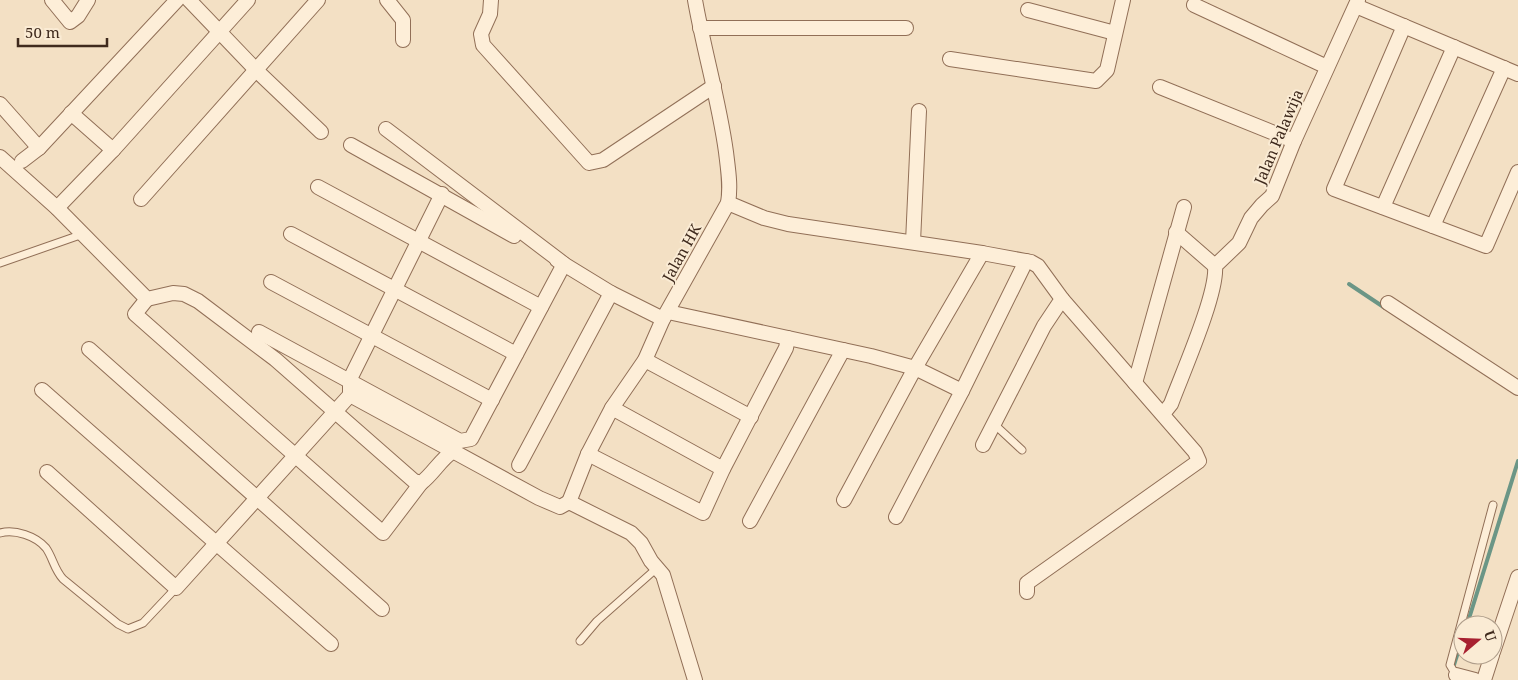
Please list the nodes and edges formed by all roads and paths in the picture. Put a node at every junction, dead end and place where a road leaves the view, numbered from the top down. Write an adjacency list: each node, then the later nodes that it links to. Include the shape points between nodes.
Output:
1 (52, 0): 2 (street, via 70,22)
2 (88, 0)
3 (177, 0): 30 (street)
4 (189, 0): 17 (street)
5 (248, 0): 17 (street)
6 (318, 0): 24 (street)
7 (387, 0): 19 (street, via 403,20)
8 (491, 0): 26 (street, via 490,14 481,34 483,45 589,163 603,160)
9 (695, 0): 15 (street, Jalan HK)
10 (1123, 0): 18 (street)
11 (1357, 3): 14 (street); 22 (street, Jalan Palawija)
12 (1194, 5): 22 (street)
13 (1028, 10): 18 (street)
14 (1404, 26): 20 (street); 45 (street, via 1334,189)
15 (700, 28): 16 (street); 26 (street, Jalan HK)
16 (906, 28)
17 (220, 32): 24 (street); 36 (street)
18 (1115, 33): 21 (street, via 1107,70 1096,82)
19 (403, 40)
20 (1454, 47): 23 (street); 45 (street)
21 (950, 59)
22 (1326, 67): 33 (street, Jalan Palawija)
23 (1504, 68): 25 (street); 47 (street)
24 (257, 71): 32 (street); 42 (street)
25 (1518, 74)
26 (714, 86): 43 (street, Jalan HK, via 730,189)
27 (1160, 87): 33 (street)
28 (0, 104): 35 (street)
29 (919, 110): 52 (street)
30 (71, 113): 35 (street); 36 (street)
31 (386, 129): 56 (street)
32 (322, 132)
33 (1294, 140): 57 (street, Jalan Palawija, via 1272,196 1251,218 1239,243)
34 (351, 145): 41 (street)
35 (39, 148): 38 (street)
36 (113, 150): 46 (street)
37 (0, 157): 46 (street)
38 (22, 161)
39 (1518, 172): 47 (street, via 1486,246)
40 (318, 187): 51 (street)
41 (442, 194): 51 (street); 56 (street)
42 (141, 198)
43 (728, 202): 52 (street, via 764,218 788,224); 65 (street, Jalan HK)
44 (1184, 206): 48 (street)
45 (1383, 207): 47 (street)
46 (57, 208): 49 (street)
47 (1433, 226)
48 (1176, 232): 57 (street); 75 (street)
49 (83, 234): 55 (lane); 62 (street)
50 (291, 234): 59 (street)
51 (419, 242): 59 (street); 64 (street)
52 (912, 242): 53 (street)
53 (982, 253): 54 (street); 73 (street)
54 (1026, 261): 61 (street, via 1038,266); 78 (street)
55 (0, 263)
56 (564, 264): 60 (street); 64 (street)
57 (1215, 266): 83 (street, via 1216,277 1205,309 1171,404)
58 (271, 282): 67 (street)
59 (394, 289): 67 (street); 71 (street)
60 (611, 293): 65 (street); 91 (street)
61 (1062, 298): 75 (street); 85 (street, via 1044,326)
62 (147, 299): 82 (street, via 173,293 198,301 275,358); 90 (street, via 135,314)
63 (1388, 304): 76 (street)
64 (541, 307): 71 (street)
65 (666, 315): 68 (street); 72 (street, Jalan HK)
66 (259, 332): 74 (street)
67 (371, 334): 74 (street); 80 (street)
68 (788, 338): 70 (street); 84 (street, via 786,348)
69 (89, 349): 95 (street)
70 (843, 350): 73 (street); 100 (street)
71 (516, 354): 80 (street)
72 (644, 360): 81 (street, Jalan HK); 84 (street)
73 (915, 368): 78 (street); 96 (street)
74 (350, 379): 79 (street); 80 (street, via 460,441 472,439)
75 (1135, 383): 83 (street)
76 (1518, 388)
77 (42, 390): 102 (street)
78 (962, 391): 99 (street)
79 (350, 395): 82 (street); 88 (street)
80 (492, 400)
81 (612, 408): 89 (street, Jalan HK); 92 (street)
82 (335, 412): 90 (street); 94 (street, via 414,481)
83 (1163, 414): 106 (street, via 1199,461 1026,583)
84 (750, 417): 92 (street)
85 (994, 424): 86 (street); 87 (lane)
86 (983, 445)
87 (1022, 450)
88 (453, 451): 94 (street); 97 (street, via 539,498 560,507)
89 (588, 454): 92 (street, via 703,513); 97 (street, Jalan HK)
90 (295, 457): 94 (street, via 383,532); 95 (street)
91 (519, 465)
92 (723, 469)
93 (47, 472): 105 (street)
94 (421, 483)
95 (256, 499): 102 (street); 107 (street)
96 (844, 500)
97 (569, 502): 103 (street, via 631,533)
98 (1493, 504): 112 (lane, via 1450,666)
99 (896, 517)
100 (750, 521)
101 (0, 532): 105 (lane, via 13,530 44,546 63,579 128,629 143,623)
102 (216, 543): 105 (street); 110 (street)
103 (658, 568): 109 (lane, via 597,621); 113 (street)
104 (1518, 577): 108 (street)
105 (176, 588)
106 (1027, 592)
107 (382, 609)
108 (1503, 623)
109 (580, 641)
110 (331, 644)
111 (1489, 665): 115 (street)
112 (1456, 675): 114 (street)
113 (695, 680)
114 (1475, 680)
115 (1484, 680)

